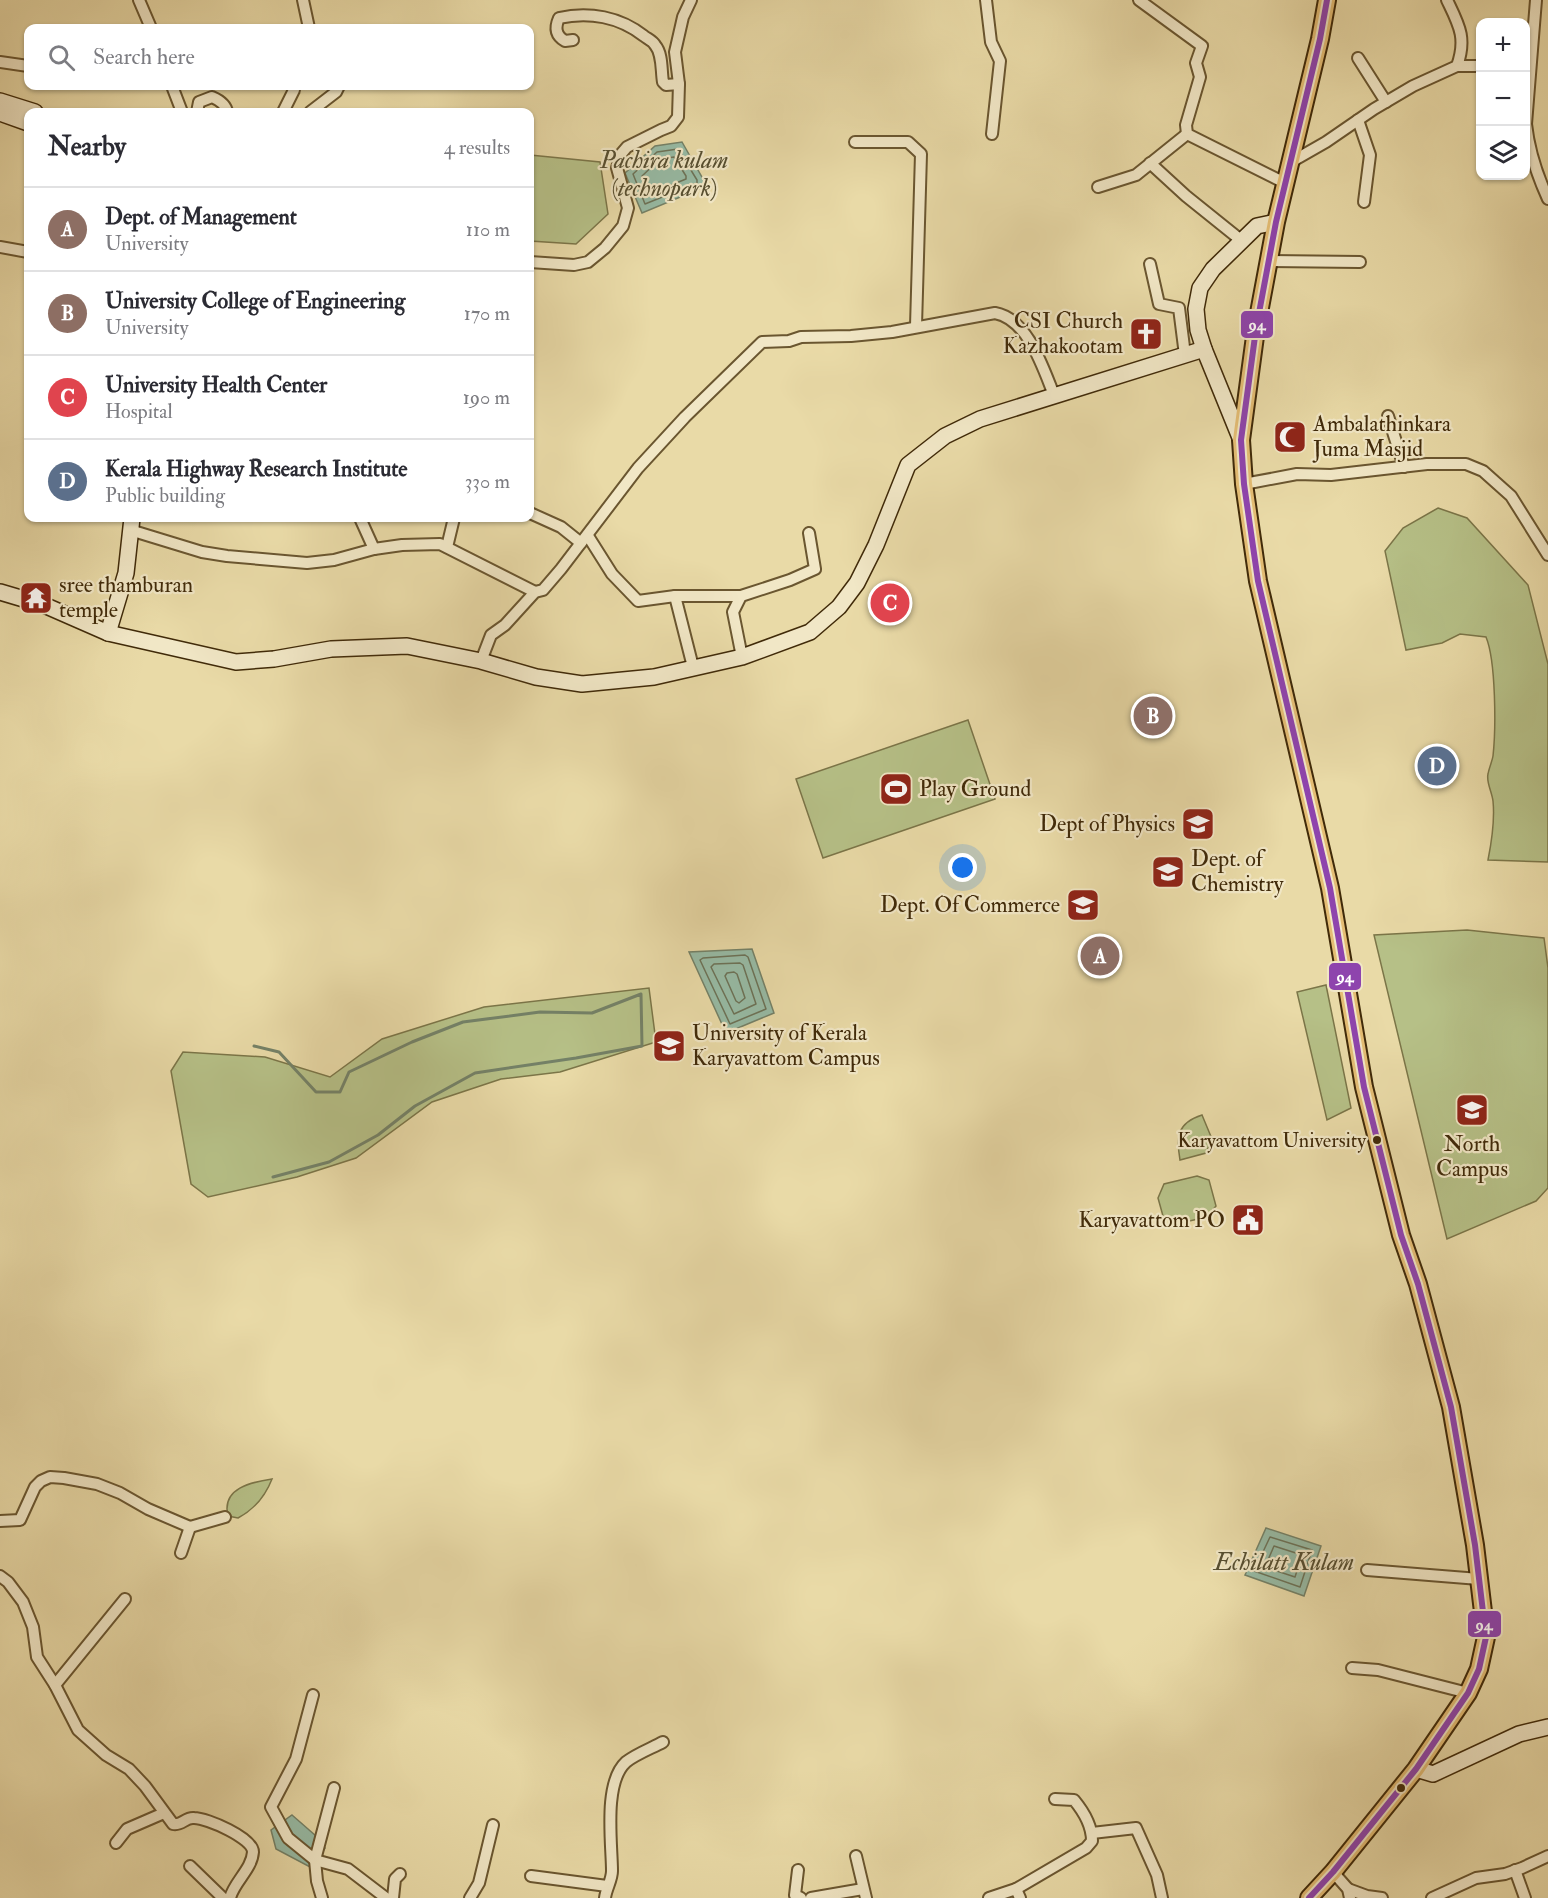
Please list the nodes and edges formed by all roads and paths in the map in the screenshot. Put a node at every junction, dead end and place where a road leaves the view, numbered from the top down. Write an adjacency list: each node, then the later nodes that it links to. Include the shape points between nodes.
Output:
1 (139, 0): 9 (street)
2 (303, 0): 10 (street)
3 (691, 0): 19 (street, via 682,17 675,52)
4 (986, 0): 35 (street, via 992,42 1000,61)
5 (1139, 0): 34 (street, via 1202,46 1196,63 1200,77)
6 (1328, 0): 37 (main road)
7 (1447, 0): 16 (street, via 1462,34 1463,50)
8 (1536, 0): 12 (street)
9 (149, 24)
10 (308, 24)
11 (573, 40): 19 (street, via 564,41 556,33 559,18 583,14 616,20 655,44 663,82)
12 (1530, 49)
13 (1358, 58): 24 (street)
14 (0, 62): 15 (street)
15 (24, 65)
16 (1457, 66): 17 (street); 24 (street)
17 (1476, 66)
18 (1528, 72): 41 (street, via 1528,143)
19 (679, 84): 48 (street, via 678,117 671,126 627,147 621,154 617,168 628,208 623,226 588,262)
20 (174, 90): 25 (street)
21 (294, 90): 28 (street)
22 (337, 90): 29 (street)
23 (0, 101): 30 (main road)
24 (1386, 102): 32 (street)
25 (180, 108)
26 (198, 108): 27 (street, via 200,102 212,98)
27 (226, 108)
28 (285, 108)
29 (315, 108)
30 (24, 109)
31 (0, 113): 33 (main road)
32 (1358, 120): 37 (street); 42 (street, via 1370,155)
33 (24, 122)
34 (1187, 134): 38 (street); 39 (street)
35 (992, 135)
36 (855, 142): 51 (street, via 908,142 921,154)
37 (1291, 162): 39 (main road)
38 (1150, 163): 40 (street, via 1136,175); 44 (street)
39 (1287, 184): 43 (main road)
40 (1098, 187)
41 (1548, 199)
42 (1364, 202)
43 (1276, 222): 44 (main road, via 1257,226); 47 (main road)
44 (1242, 241): 52 (main road, via 1200,288 1196,309)
45 (0, 247): 46 (street)
46 (24, 251)
47 (1269, 261): 49 (street); 56 (main road)
48 (534, 262)
49 (1360, 262)
50 (1150, 264): 53 (street, via 1159,304 1179,308)
51 (916, 326): 54 (street, via 995,313 1011,318 1037,354); 64 (street, via 892,332 762,342 646,459)
52 (1204, 349): 53 (main road); 56 (main road)
53 (1185, 355): 54 (main road)
54 (1054, 395): 73 (main road, via 980,419 945,436 908,465 876,545 857,583 839,607 810,632)
55 (1388, 416): 57 (street)
56 (1241, 440): 58 (main road)
57 (1404, 467): 58 (street, via 1297,474); 67 (street, via 1466,464 1483,471 1511,496)
58 (1244, 484): 82 (main road, via 1258,581 1330,888 1364,1087 1401,1235 1451,1407)
59 (534, 515): 64 (street)
60 (362, 522): 66 (street)
61 (453, 522): 65 (street)
62 (131, 524): 66 (street, via 202,552 267,561 334,560); 72 (main road, via 126,573)
63 (809, 533): 71 (street, via 815,569)
64 (584, 539): 69 (street, via 543,590); 70 (street, via 638,601)
65 (447, 547): 66 (street, via 440,544); 69 (street)
66 (374, 549)
67 (1548, 555)
68 (0, 592): 72 (main road, via 44,605)
69 (535, 592): 74 (street, via 491,635)
70 (675, 596): 71 (street); 75 (street)
71 (741, 597): 73 (street, via 733,612)
72 (108, 633): 74 (main road, via 236,662 331,650 408,646)
73 (742, 657): 75 (main road)
74 (481, 661): 75 (main road, via 582,684 654,677)
75 (693, 667)
76 (225, 1517): 78 (street)
77 (0, 1521): 78 (street, via 20,1520 35,1487 50,1477 97,1484)
78 (190, 1527): 79 (street)
79 (181, 1553)
80 (1367, 1569): 82 (street)
81 (0, 1576): 85 (street, via 23,1602 33,1627 37,1657)
82 (1479, 1579): 86 (main road, via 1486,1637 1479,1669)
83 (125, 1599): 85 (street)
84 (1352, 1668): 86 (street, via 1378,1670)
85 (56, 1684): 93 (street, via 78,1730 129,1769)
86 (1468, 1693): 90 (main road)
87 (314, 1695): 99 (street, via 296,1759 271,1807 288,1838)
88 (1548, 1727): 90 (main road, via 1519,1734 1433,1774)
89 (663, 1742): 106 (street, via 625,1763 617,1779 609,1832 612,1875)
90 (1416, 1769): 103 (main road)
91 (334, 1788): 99 (street)
92 (1055, 1799): 95 (street, via 1074,1800)
93 (164, 1813): 96 (street, via 127,1829); 111 (street, via 177,1825 190,1818 220,1825 251,1845 250,1861)
94 (494, 1825): 115 (street, via 479,1882)
95 (1092, 1833): 108 (street, via 1086,1848); 120 (street, via 1136,1828)
96 (116, 1843)
97 (856, 1856): 107 (street)
98 (1548, 1856): 102 (street)
99 (315, 1860): 112 (street); 113 (street, via 348,1869)
100 (190, 1866): 110 (street)
101 (798, 1870): 117 (street, via 795,1894)
102 (1515, 1870): 123 (street, via 1476,1878); 124 (street)
103 (1333, 1872): 109 (street); 121 (main road)
104 (400, 1874): 114 (street, via 395,1879)
105 (531, 1876): 106 (street)
106 (607, 1886): 116 (street)
107 (864, 1893): 118 (street)
108 (1018, 1893): 119 (street)
109 (1349, 1893): 122 (street)
110 (223, 1898)
111 (230, 1898)
112 (322, 1898)
113 (386, 1898)
114 (393, 1898)
115 (470, 1898)
116 (605, 1898)
117 (801, 1898)
118 (811, 1898)
119 (989, 1898)
120 (1162, 1898)
121 (1309, 1898)
122 (1382, 1898)
123 (1432, 1898)
124 (1525, 1898)

